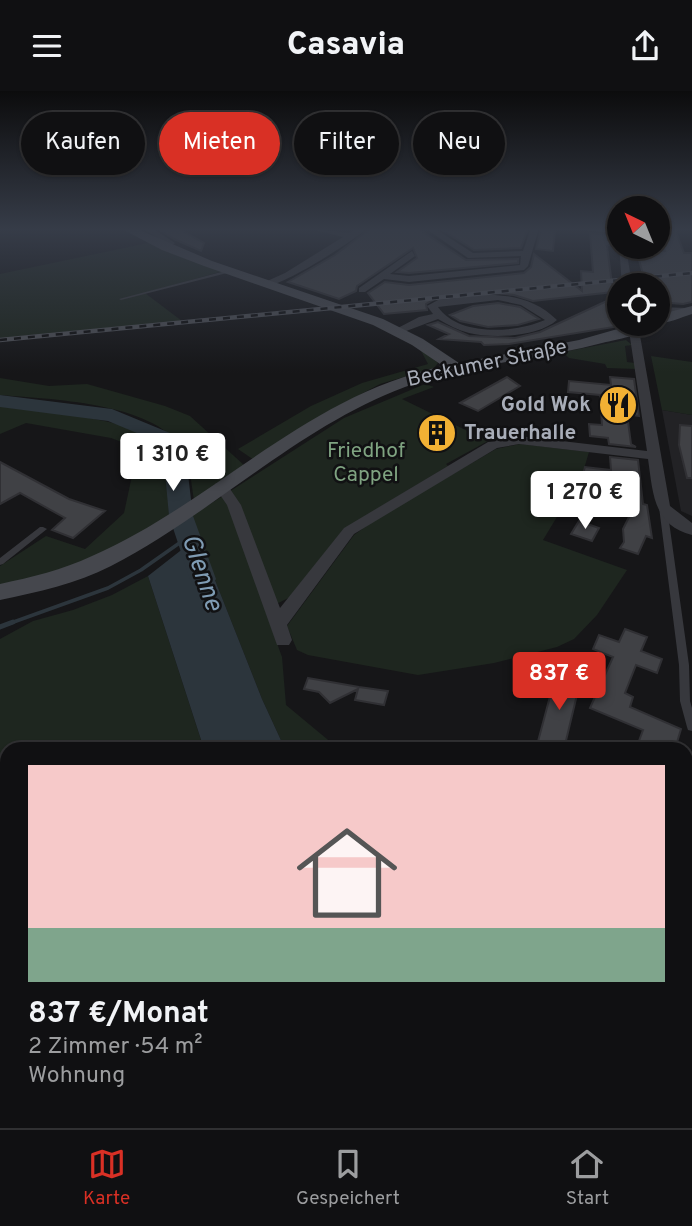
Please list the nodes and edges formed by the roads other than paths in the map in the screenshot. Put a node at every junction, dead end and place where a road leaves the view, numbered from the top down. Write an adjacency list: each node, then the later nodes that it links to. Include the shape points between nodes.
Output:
1 (208, 276): 9 (lane)
2 (245, 276): 7 (main road)
3 (285, 276): 7 (street)
4 (382, 276): 8 (street)
5 (386, 276): 6 (street)
6 (439, 276)
7 (268, 284): 14 (main road)
8 (362, 290)
9 (121, 299)
10 (670, 310): 11 (street)
11 (690, 311): 13 (main road)
12 (439, 316): 12 (street, via 432,306 438,303 505,296 552,320 482,333); 14 (street)
13 (670, 317)
14 (397, 331): 17 (main road)
15 (610, 336): 18 (main road, Beckumer Straße)
16 (639, 336): 20 (street)
17 (434, 351): 18 (main road); 19 (main road)
18 (503, 358): 19 (main road, Beckumer Straße)
19 (455, 367): 21 (main road, Beckumer Straße, via 368,395)
20 (654, 456): 21 (street, via 519,440 493,445 349,531 280,632 234,505); 22 (street)
21 (221, 487): 26 (main road, Beckumer Straße, via 103,562 41,585)
22 (663, 507): 24 (street); 27 (lane, via 685,701)
23 (43, 529): 25 (lane)
24 (692, 530)
25 (0, 562)
26 (0, 592)
27 (692, 727)

